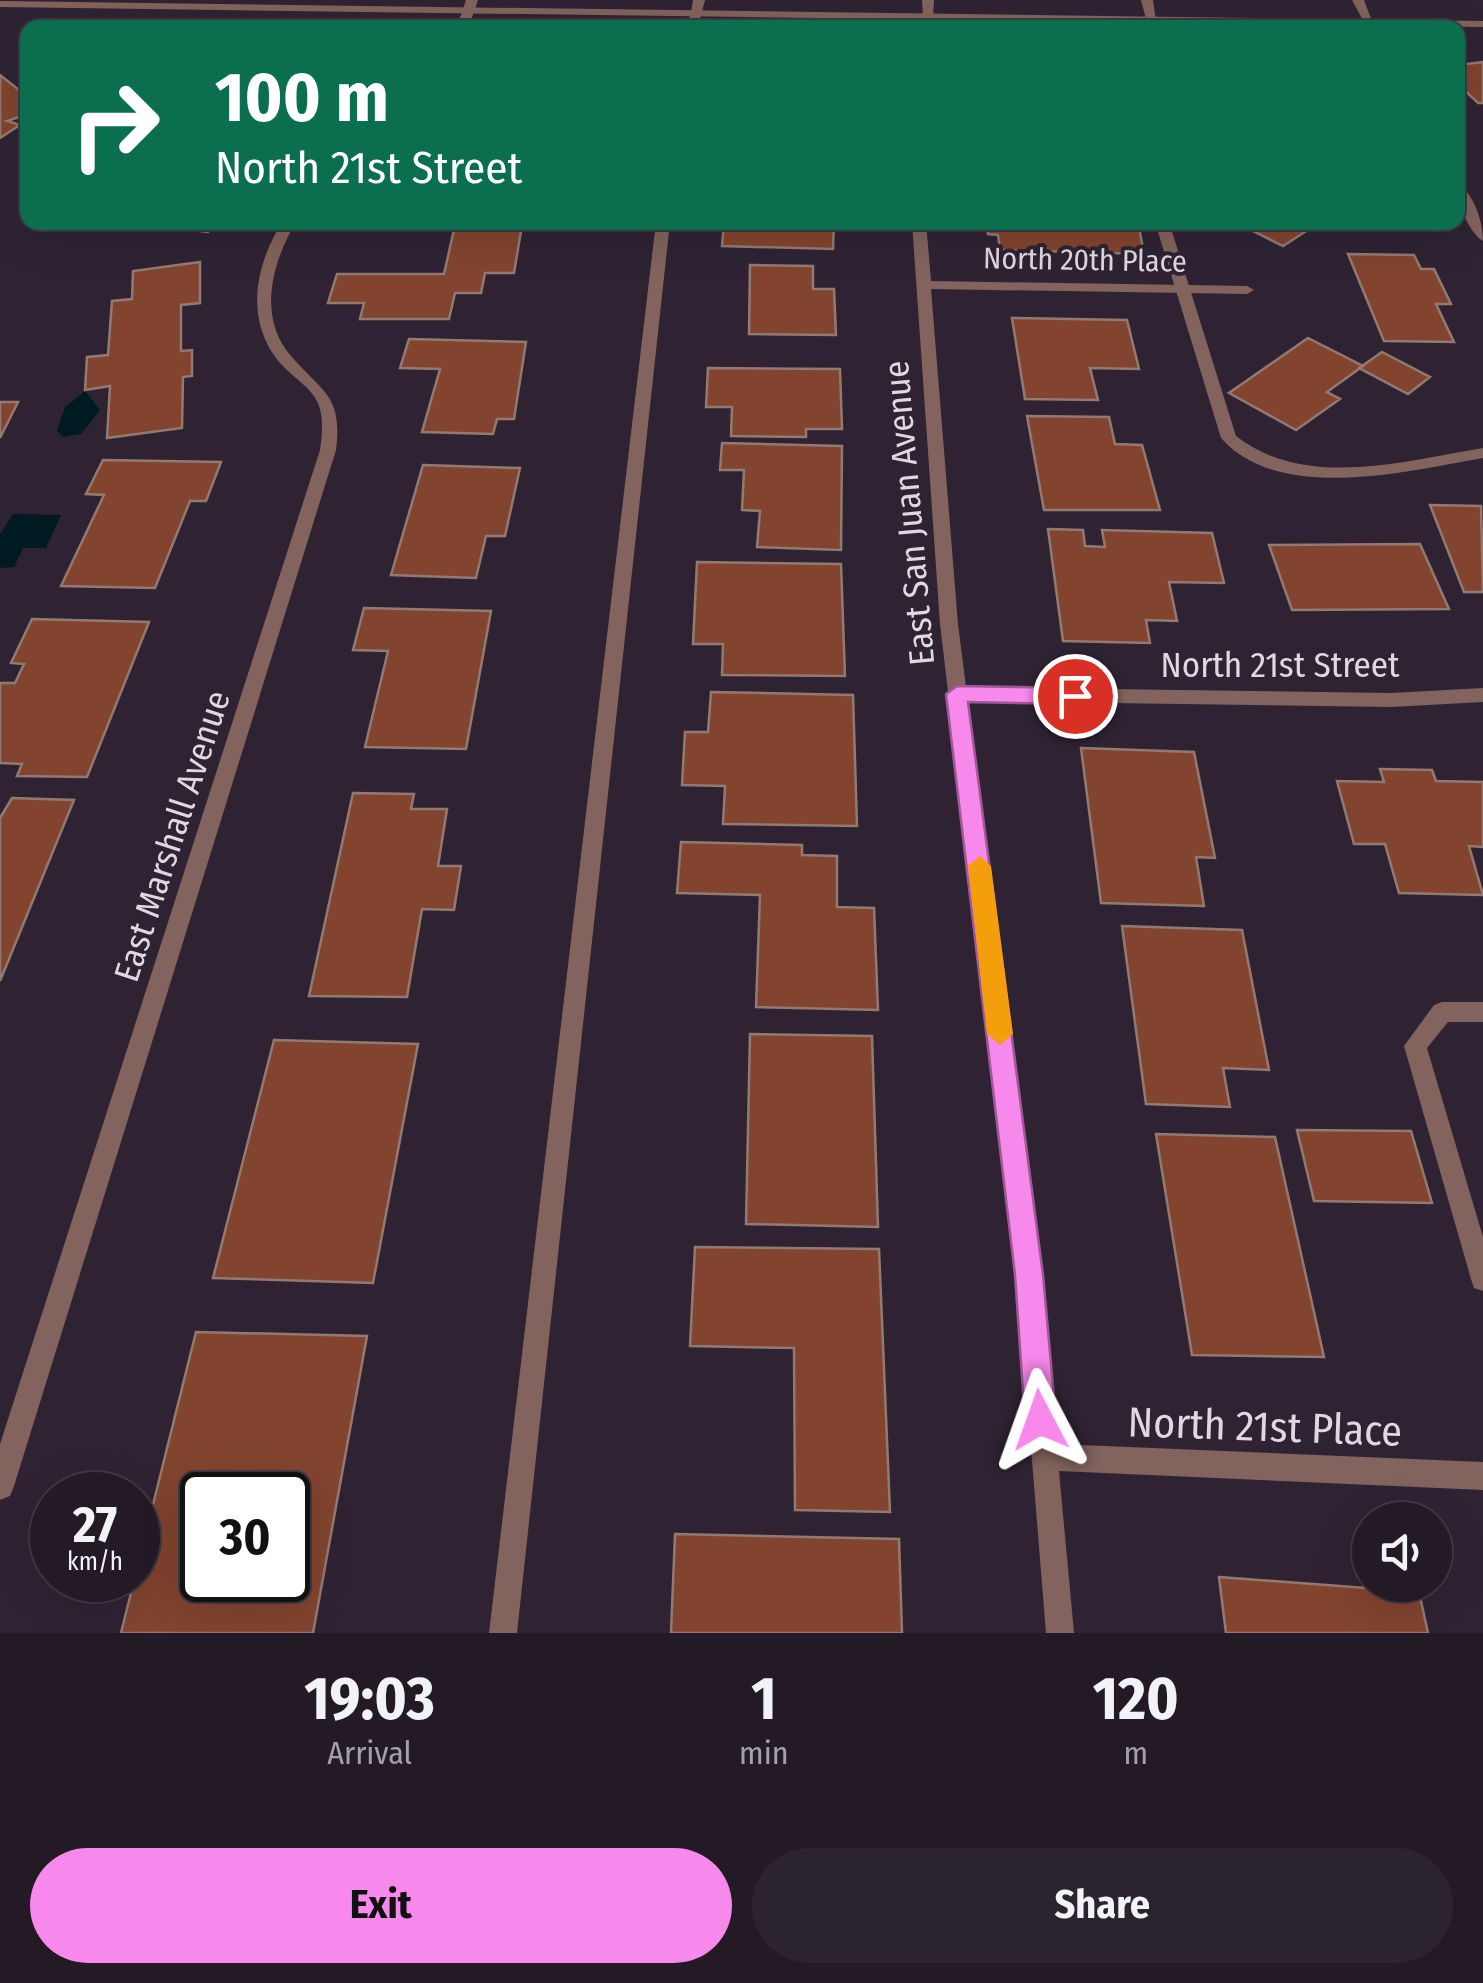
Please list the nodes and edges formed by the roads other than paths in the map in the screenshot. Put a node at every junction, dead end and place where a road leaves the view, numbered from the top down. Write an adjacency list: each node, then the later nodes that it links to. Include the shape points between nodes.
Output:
1 (928, 0): 8 (street)
2 (1146, 0): 9 (street)
3 (46, 2): 4 (street); 5 (street)
4 (0, 4)
5 (250, 4): 6 (street)
6 (470, 6): 7 (street)
7 (698, 7): 10 (street)
8 (930, 16): 9 (street); 11 (street)
9 (1152, 18): 12 (street)
10 (879, 20)
11 (915, 20)
12 (1260, 20)
13 (1465, 201): 18 (street)
14 (285, 230): 29 (street, East Marshall Avenue, via 266,266 268,327 281,354 326,400 328,450)
15 (663, 230): 30 (street)
16 (920, 230): 19 (street, East San Juan Avenue)
17 (1164, 230): 20 (street)
18 (1483, 236)
19 (923, 285): 20 (street, North 20th Place); 23 (street, East San Juan Avenue)
20 (1182, 289): 21 (street, North 20th Place); 22 (street, via 1228,438 1242,453 1315,471)
21 (1247, 290)
22 (1483, 453)
23 (957, 694): 24 (street, North 21st Street, via 1391,700); 27 (street, East San Juan Avenue, via 1029,1275)
24 (1483, 695)
25 (1483, 1012): 26 (street, via 1442,1012 1415,1046)
26 (1483, 1279)
27 (1044, 1456): 28 (street, North 21st Place); 31 (street, East San Juan Avenue)
28 (1483, 1476)
29 (0, 1486)
30 (503, 1633)
31 (1060, 1633)

